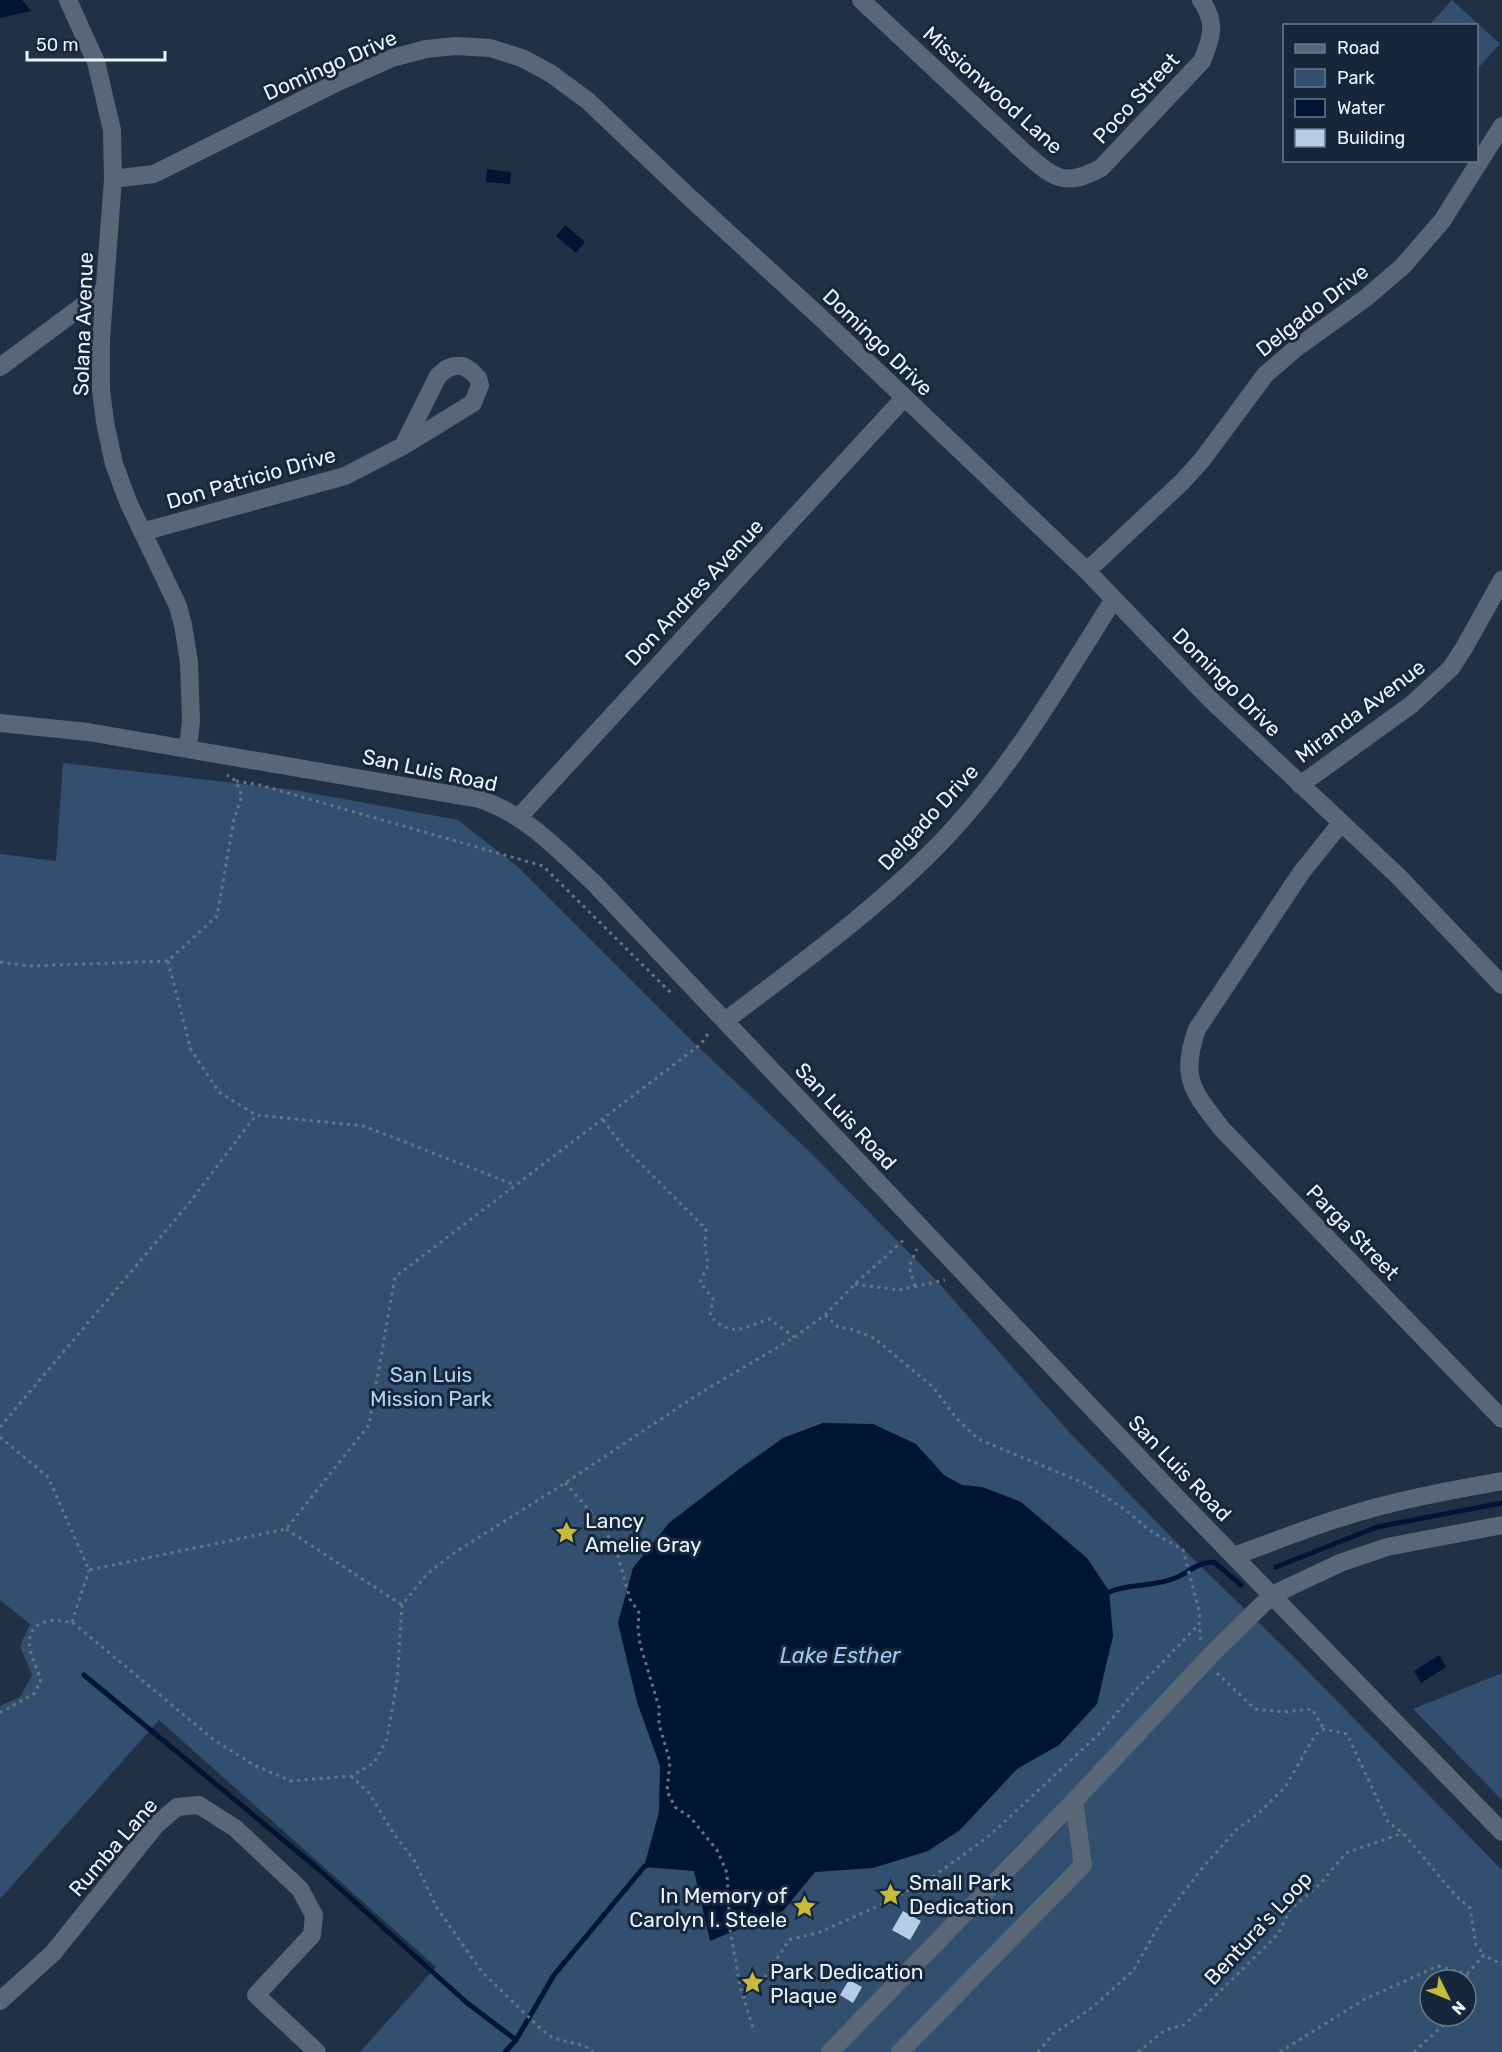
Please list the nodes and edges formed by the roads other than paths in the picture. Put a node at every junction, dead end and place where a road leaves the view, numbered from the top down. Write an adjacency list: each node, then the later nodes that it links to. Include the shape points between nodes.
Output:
1 (68, 0): 5 (street, Solana Avenue, via 96,62 112,130)
2 (861, 0): 6 (street, Missionwood Lane, via 1025,153 1048,172)
3 (1201, 0): 6 (street, Poco Street, via 1212,28 1202,61 1101,168)
4 (1502, 126): 12 (street, Delgado Drive, via 1442,221 1403,266 1265,375 1195,467)
5 (113, 179): 7 (street, Solana Avenue); 9 (street, Domingo Drive, via 154,174 392,58 426,49 489,48 522,58 588,101)
6 (1073, 180)
7 (104, 290): 8 (street); 11 (street, Solana Avenue, via 101,390 105,422 114,464)
8 (0, 367)
9 (904, 398): 12 (street, Domingo Drive); 18 (street, Don Andres Avenue)
10 (403, 446): 10 (street, Don Patricio Drive, via 474,403 480,385 478,378 463,366 446,369 438,376); 11 (street, Don Patricio Drive, via 345,476)
11 (142, 532): 16 (street, Solana Avenue, via 178,606 183,625 189,662)
12 (1087, 571): 14 (street, Domingo Drive)
13 (1502, 580): 17 (street, Miranda Avenue, via 1451,668 1411,705)
14 (1114, 599): 17 (street, Domingo Drive); 21 (street, Delgado Drive, via 1021,744 946,837 852,925)
15 (0, 723): 16 (street, San Luis Road)
16 (188, 748): 18 (street, San Luis Road, via 479,799)
17 (1300, 785): 19 (street, Domingo Drive)
18 (519, 817): 21 (street, San Luis Road, via 594,883)
19 (1341, 823): 20 (street, Domingo Drive); 22 (street, Parga Street, via 1302,873 1197,1029 1188,1065 1192,1084 1222,1129)
20 (1502, 985)
21 (725, 1021): 25 (street, San Luis Road)
22 (1502, 1419)
23 (1502, 1481): 25 (street, via 1381,1506)
24 (1502, 1525): 26 (street, via 1387,1547 1340,1563)
25 (1234, 1556): 26 (street, San Luis Road)
26 (1272, 1595): 27 (street); 30 (street, San Luis Road)
27 (1074, 1801): 28 (street); 29 (street)
28 (1050, 1825): 29 (street); 33 (street)
29 (1077, 1826): 34 (street, via 1083,1865)
30 (1502, 1833)
31 (0, 2001): 32 (street, Rumba Lane, via 53,1953 156,1826 177,1807 199,1805 236,1828 300,1889 314,1915 312,1935 255,1995)
32 (317, 2052)
33 (830, 2052)
34 (900, 2052)

